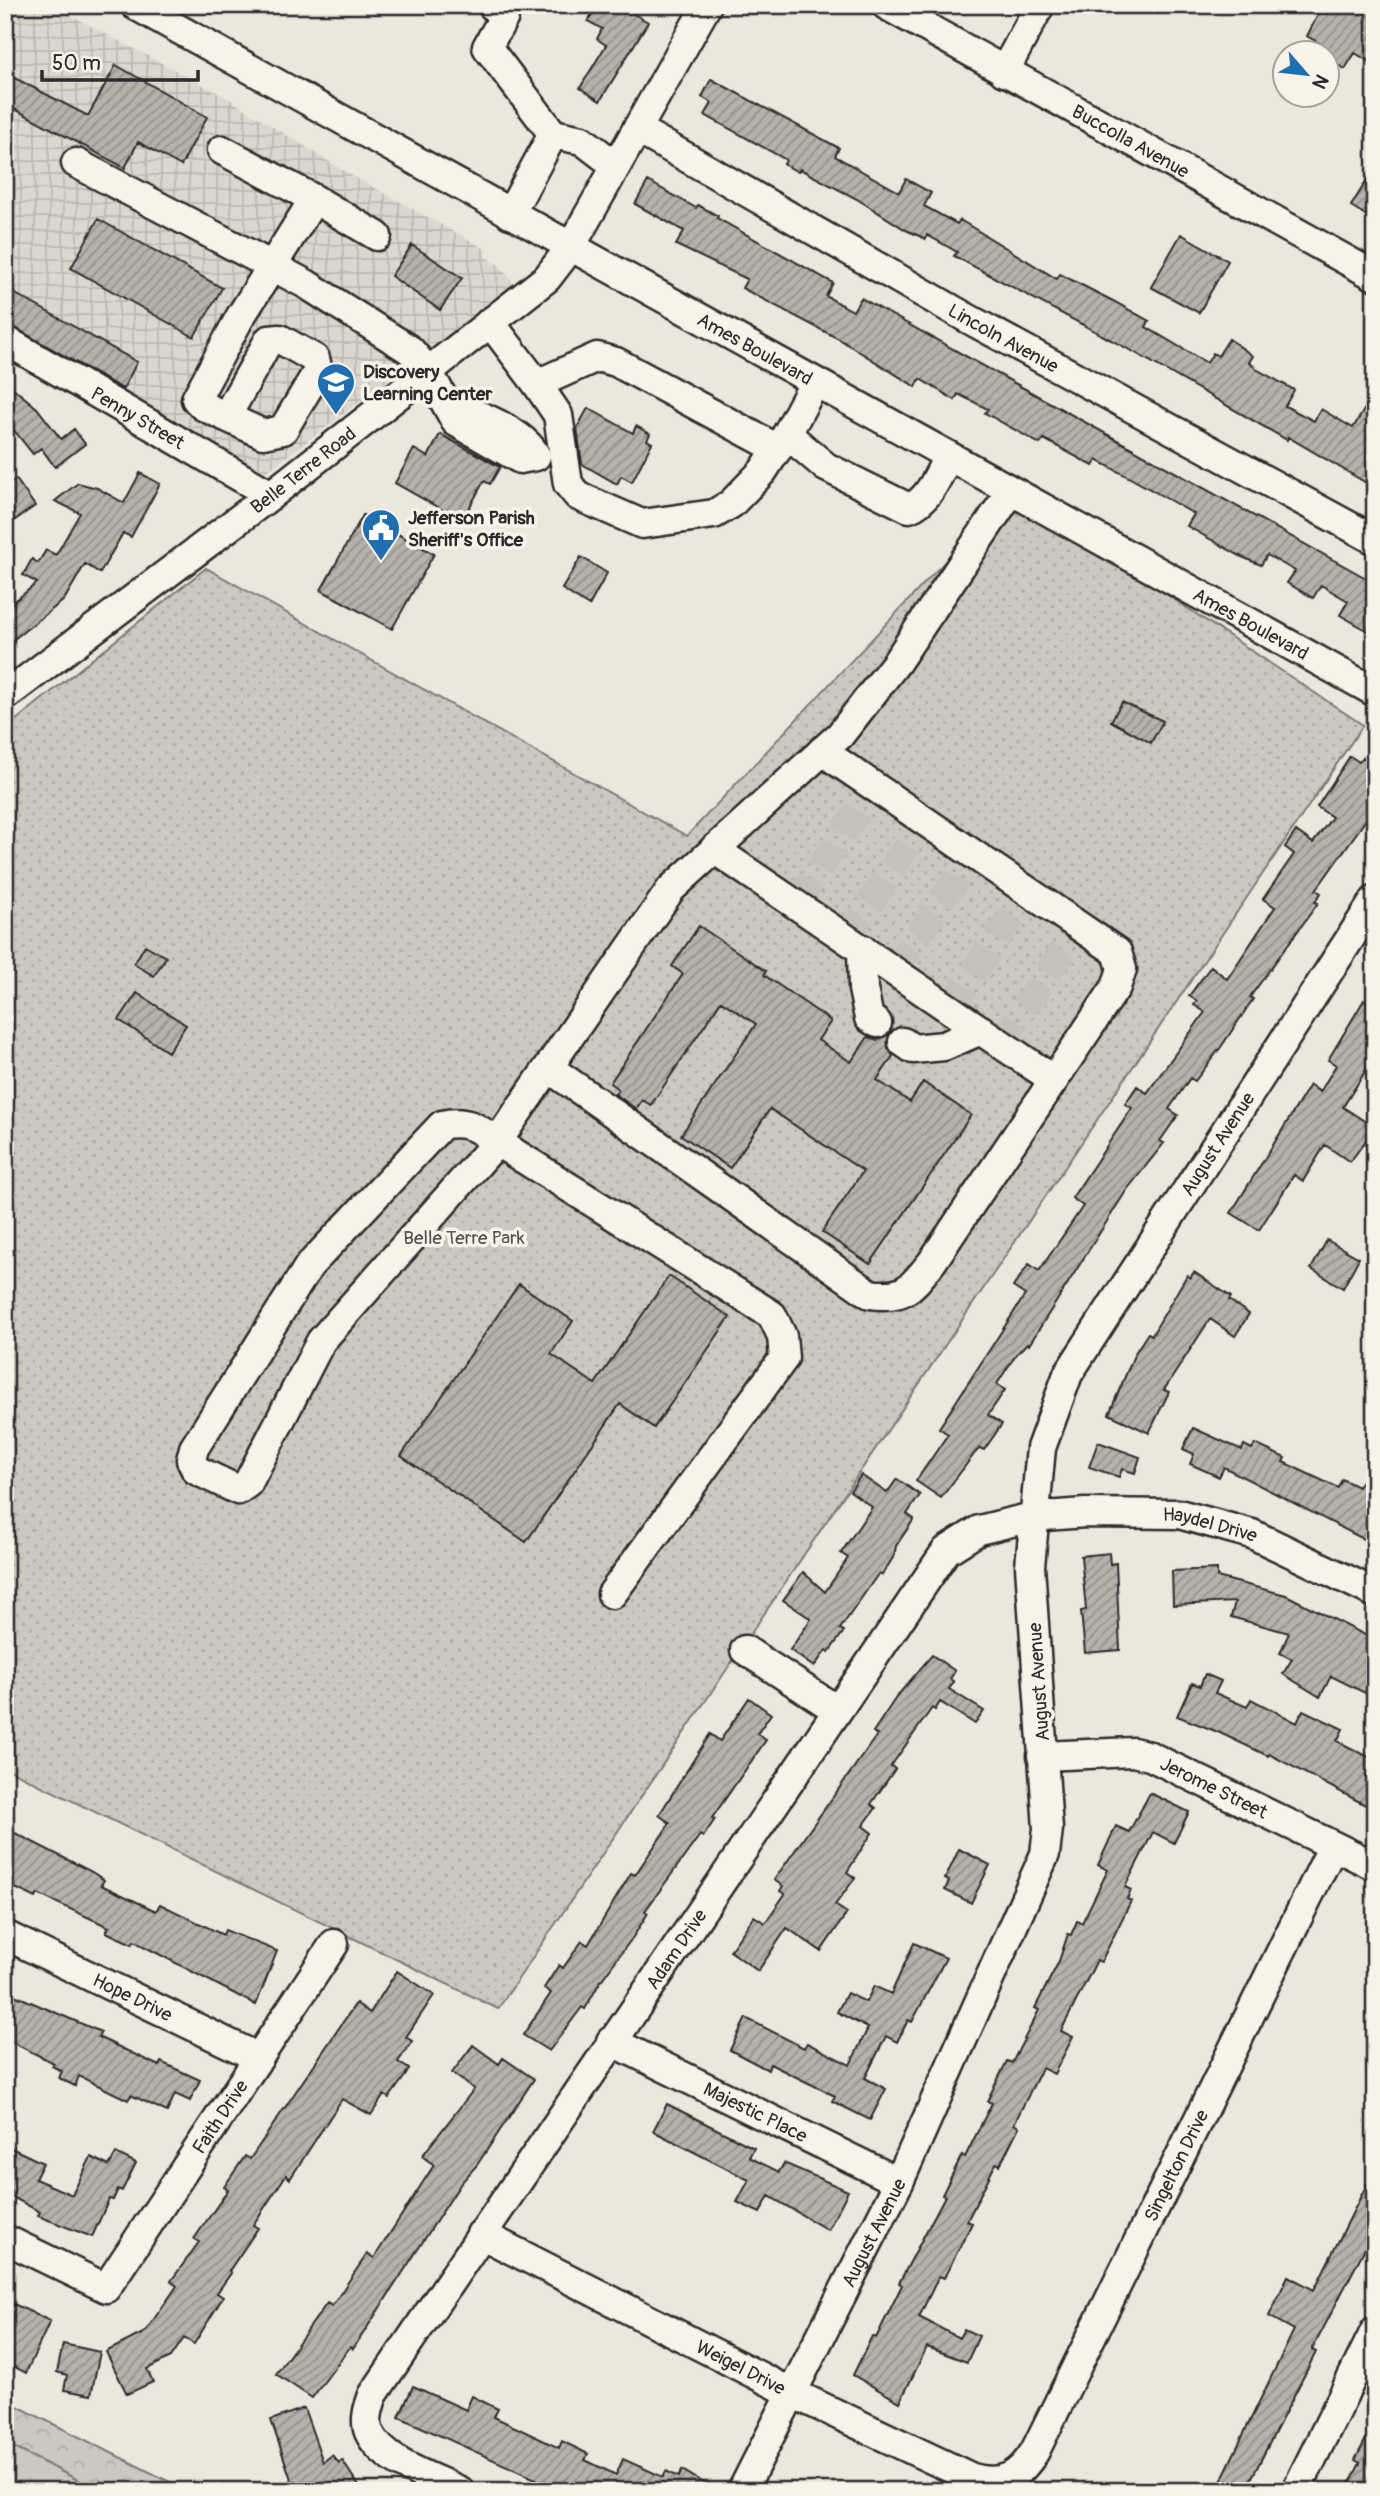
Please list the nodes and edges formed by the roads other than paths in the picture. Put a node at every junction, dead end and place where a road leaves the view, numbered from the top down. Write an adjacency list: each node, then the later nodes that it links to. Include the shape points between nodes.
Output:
1 (135, 5): 13 (street, Ames Boulevard)
2 (492, 5): 8 (street, via 504,18 487,47)
3 (707, 5): 7 (street, Belle Terre Road)
4 (886, 5): 6 (street, Buccolla Avenue)
5 (1040, 5): 6 (street)
6 (1004, 72): 17 (street, Buccolla Avenue)
7 (637, 129): 11 (street, Belle Terre Road); 29 (street, Lincoln Avenue, via 967,318)
8 (552, 134): 11 (street, via 582,140); 13 (street)
9 (222, 150): 12 (street)
10 (76, 163): 16 (street)
11 (616, 166): 15 (street, Belle Terre Road)
12 (314, 199): 14 (street); 16 (street)
13 (510, 214): 15 (street, Ames Boulevard)
14 (377, 236)
15 (570, 248): 18 (street, Belle Terre Road, via 547,278); 21 (street, Ames Boulevard)
16 (272, 267): 20 (street, via 410,350); 23 (street, via 196,399)
17 (1375, 276)
18 (490, 322): 20 (street, Belle Terre Road); 22 (street)
19 (5, 340): 28 (street, Penny Street)
20 (428, 371): 26 (street, via 456,422 520,459 536,456); 28 (street, Belle Terre Road)
21 (816, 382): 24 (street); 25 (street, Ames Boulevard)
22 (537, 384): 24 (street, via 597,357); 26 (street, via 558,415)
23 (226, 417)
24 (782, 441): 25 (street, via 909,508 929,492); 26 (street, via 763,471 731,504 714,514 642,524 578,496 568,484)
25 (948, 456): 27 (street, Ames Boulevard)
26 (566, 470)
27 (1011, 491): 30 (street, Ames Boulevard); 32 (street, via 896,663)
28 (271, 495): 31 (street, Belle Terre Road)
29 (1375, 540)
30 (1375, 692)
31 (6, 695)
32 (822, 751): 33 (street); 40 (street, via 1116,952 1122,970 1116,987)
33 (714, 849): 35 (street); 39 (street, via 671,889)
34 (1375, 900): 42 (street, August Avenue, via 1068,1374 1041,1448)
35 (862, 949): 36 (street, via 863,989 869,1018); 37 (street)
36 (877, 1023)
37 (981, 1030): 38 (street, via 944,1046 913,1049); 40 (street)
38 (903, 1042)
39 (549, 1068): 40 (street, via 870,1294 890,1297 909,1290 932,1262); 41 (street)
40 (1055, 1080)
41 (497, 1142): 41 (street, via 321,1341 248,1483 238,1490 196,1470 191,1460 194,1448 309,1266 442,1125 459,1121 476,1126); 44 (street, via 772,1315 782,1336 784,1358)
42 (1032, 1517): 43 (street, Haydel Drive, via 1179,1514 1252,1534); 46 (street, Adam Drive, via 979,1530 946,1551); 47 (street, August Avenue, via 1030,1566)
43 (1375, 1593)
44 (612, 1594)
45 (745, 1650): 46 (street)
46 (837, 1710): 52 (street, Adam Drive)
47 (1042, 1756): 48 (street, Jerome Street, via 1133,1752 1150,1756); 54 (street, August Avenue, via 1048,1829 1045,1854)
48 (1333, 1846): 49 (street, Jerome Street); 59 (street, Singelton Drive, via 1035,2451)
49 (1375, 1866)
50 (5, 1935): 53 (street, Hope Drive)
51 (334, 1944): 53 (street, Faith Drive)
52 (611, 2041): 54 (street, Majestic Place); 55 (street, Adam Drive)
53 (259, 2059): 56 (street, Faith Drive, via 106,2288)
54 (899, 2182): 58 (street, August Avenue)
55 (481, 2234): 58 (street, Weigel Drive); 60 (street, Adam Drive, via 373,2395 367,2415 368,2431 379,2446)
56 (5, 2239)
57 (1375, 2331): 62 (street)
58 (790, 2392): 59 (street, Weigel Drive, via 972,2478 992,2483); 61 (street, August Avenue)
59 (1009, 2479)
60 (460, 2491)
61 (743, 2491)
62 (1296, 2491)

